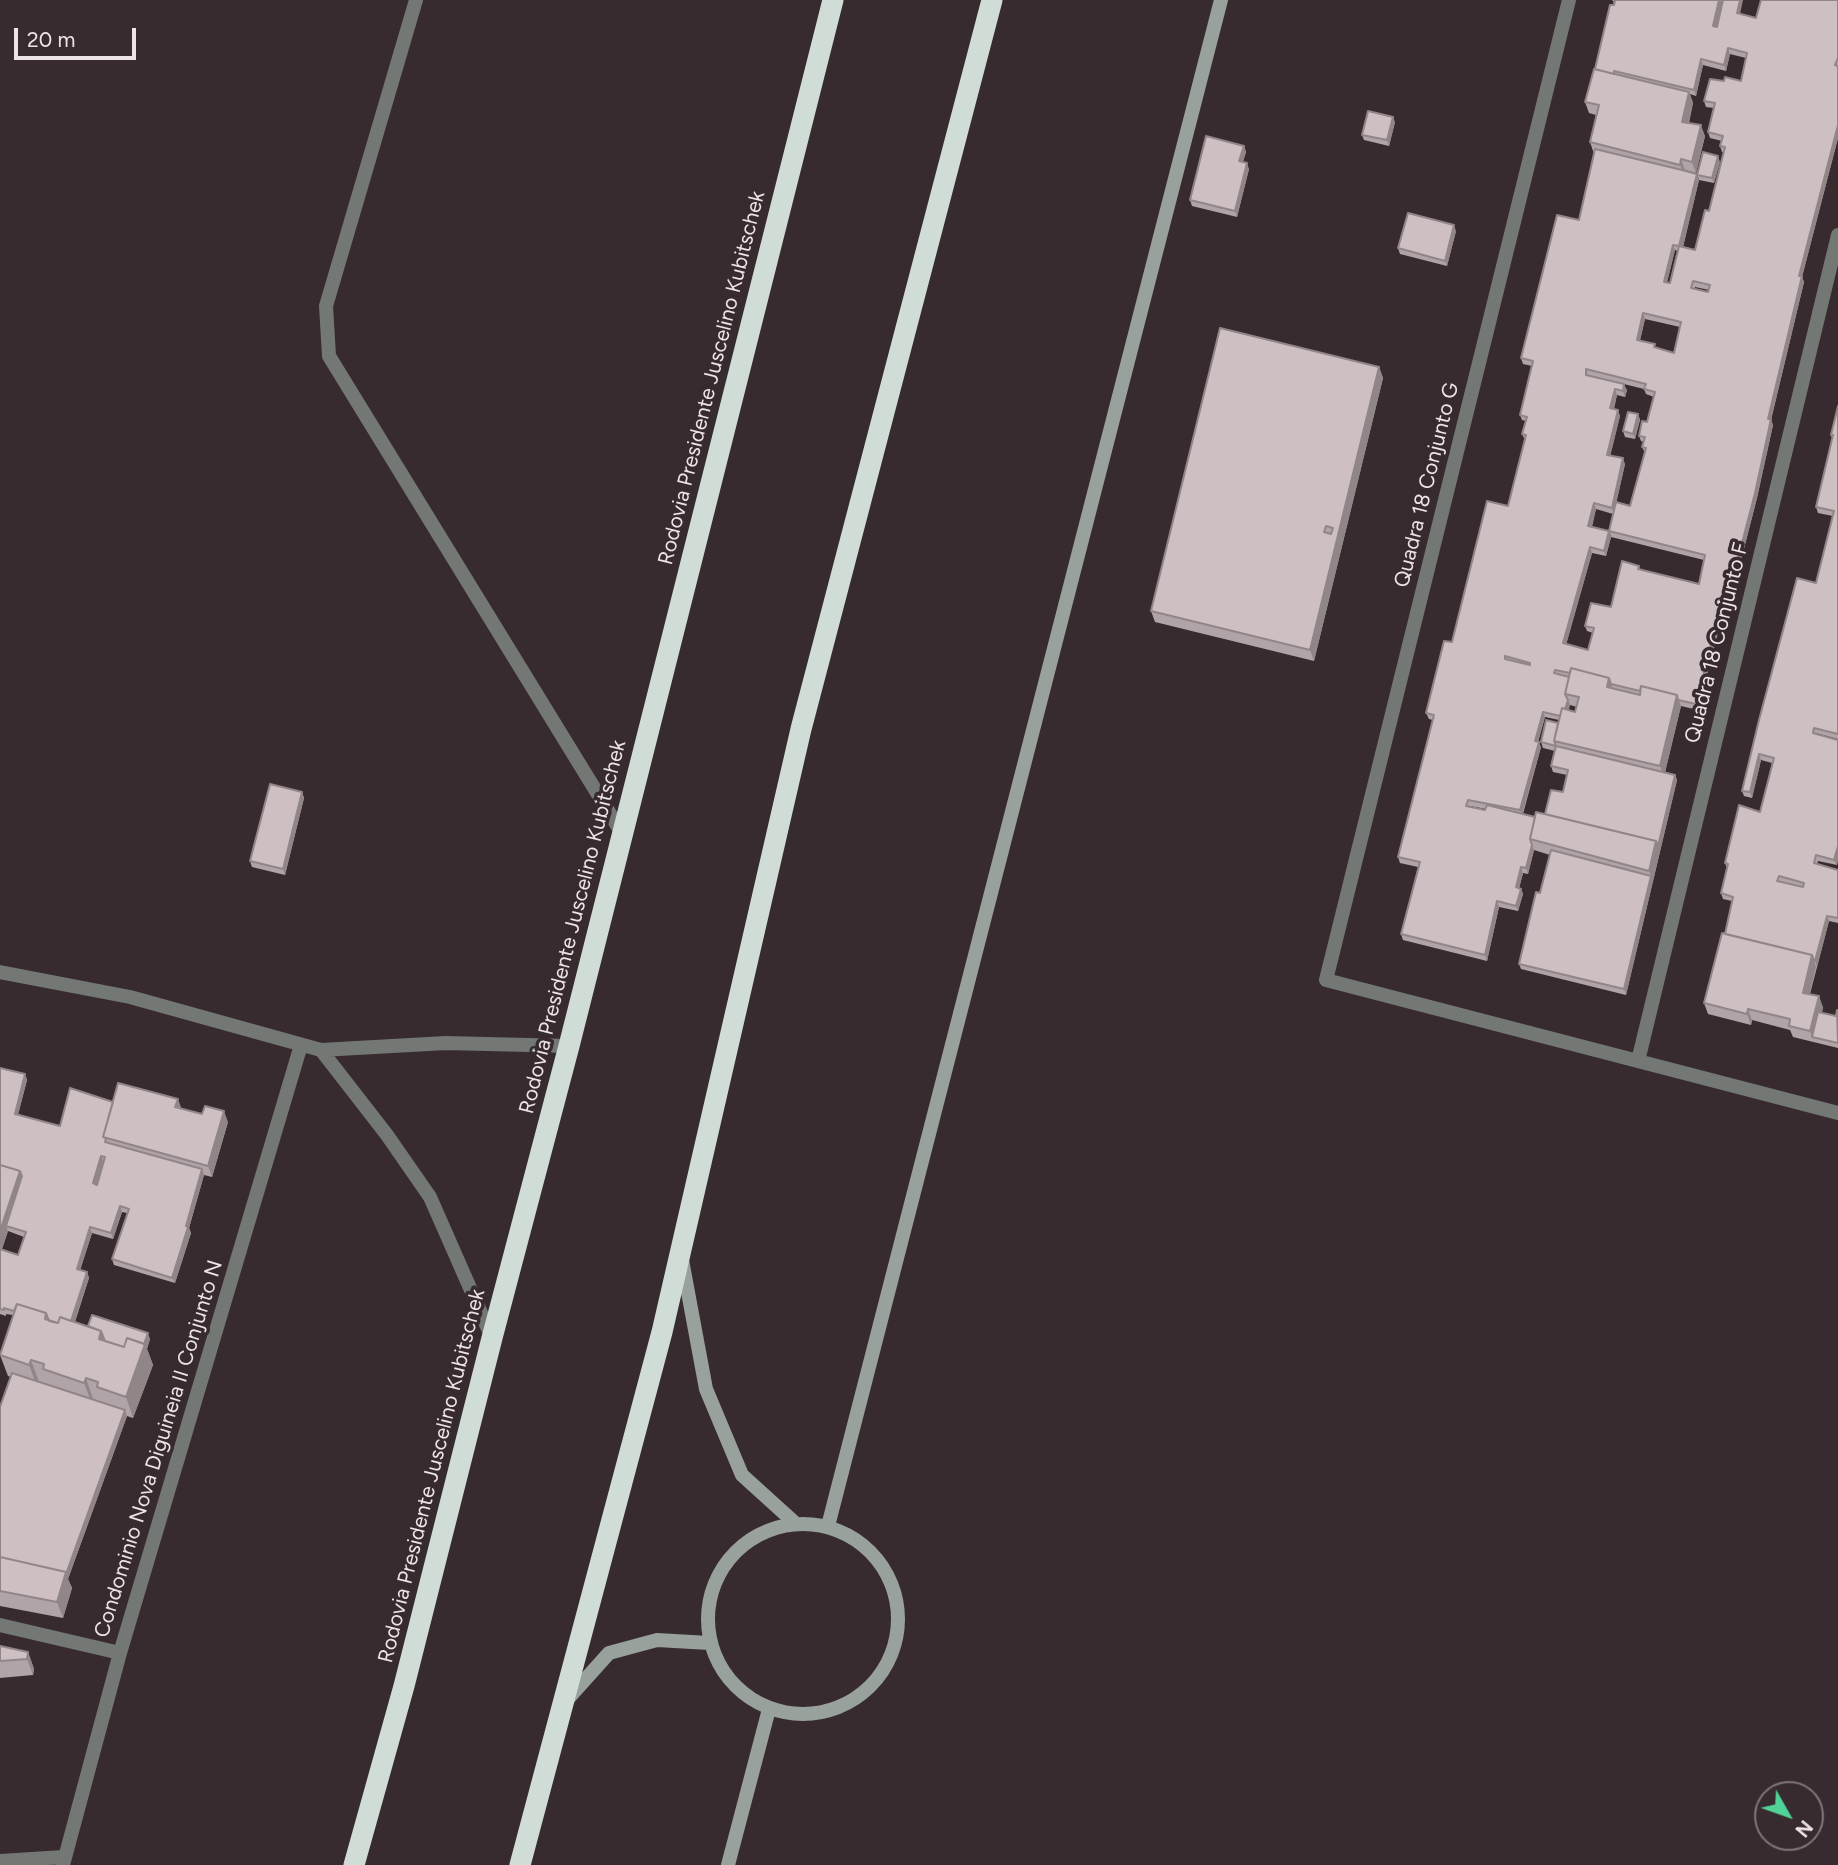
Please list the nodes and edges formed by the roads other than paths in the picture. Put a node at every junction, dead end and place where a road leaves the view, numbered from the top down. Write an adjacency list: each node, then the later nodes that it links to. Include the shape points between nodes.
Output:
1 (416, 0): 7 (street, via 326,306 329,356)
2 (832, 0): 7 (highway, Rodovia Presidente Juscelino Kubitschek)
3 (992, 0): 14 (highway, via 801,729)
4 (1221, 0): 17 (street)
5 (1569, 0): 12 (street, Quadra 18 Conjunto G, via 1326,981)
6 (1838, 234): 12 (street, Quadra 18 Conjunto F)
7 (622, 835): 10 (highway, Rodovia Presidente Juscelino Kubitschek)
8 (0, 972): 9 (street, via 130,998)
9 (301, 1045): 11 (street); 20 (street, Condominio Nova Diguineia II Conjunto N)
10 (569, 1046): 11 (street, via 446,1042); 15 (highway, Rodovia Presidente Juscelino Kubitschek)
11 (321, 1050): 15 (street, via 430,1197)
12 (1638, 1061): 13 (street)
13 (1838, 1113)
14 (680, 1251): 16 (street, via 706,1389 742,1475); 21 (highway)
15 (492, 1338): 25 (highway, Rodovia Presidente Juscelino Kubitschek)
16 (795, 1523): 17 (street); 19 (street, via 762,1532 736,1551 716,1578 707,1610)
17 (828, 1526): 22 (street, via 858,1540 881,1563 895,1593 898,1626 892,1655 877,1680 854,1700 828,1712 798,1715)
18 (0, 1625): 20 (street)
19 (709, 1643): 21 (street, via 657,1640 610,1654); 22 (street, via 723,1673 743,1695)
20 (120, 1653): 24 (street, Condominio Nova Diguineia II Conjunto N)
21 (562, 1705): 26 (highway)
22 (769, 1709): 27 (street)
23 (0, 1861): 24 (street)
24 (63, 1861)
25 (354, 1865)
26 (520, 1865)
27 (728, 1865)

